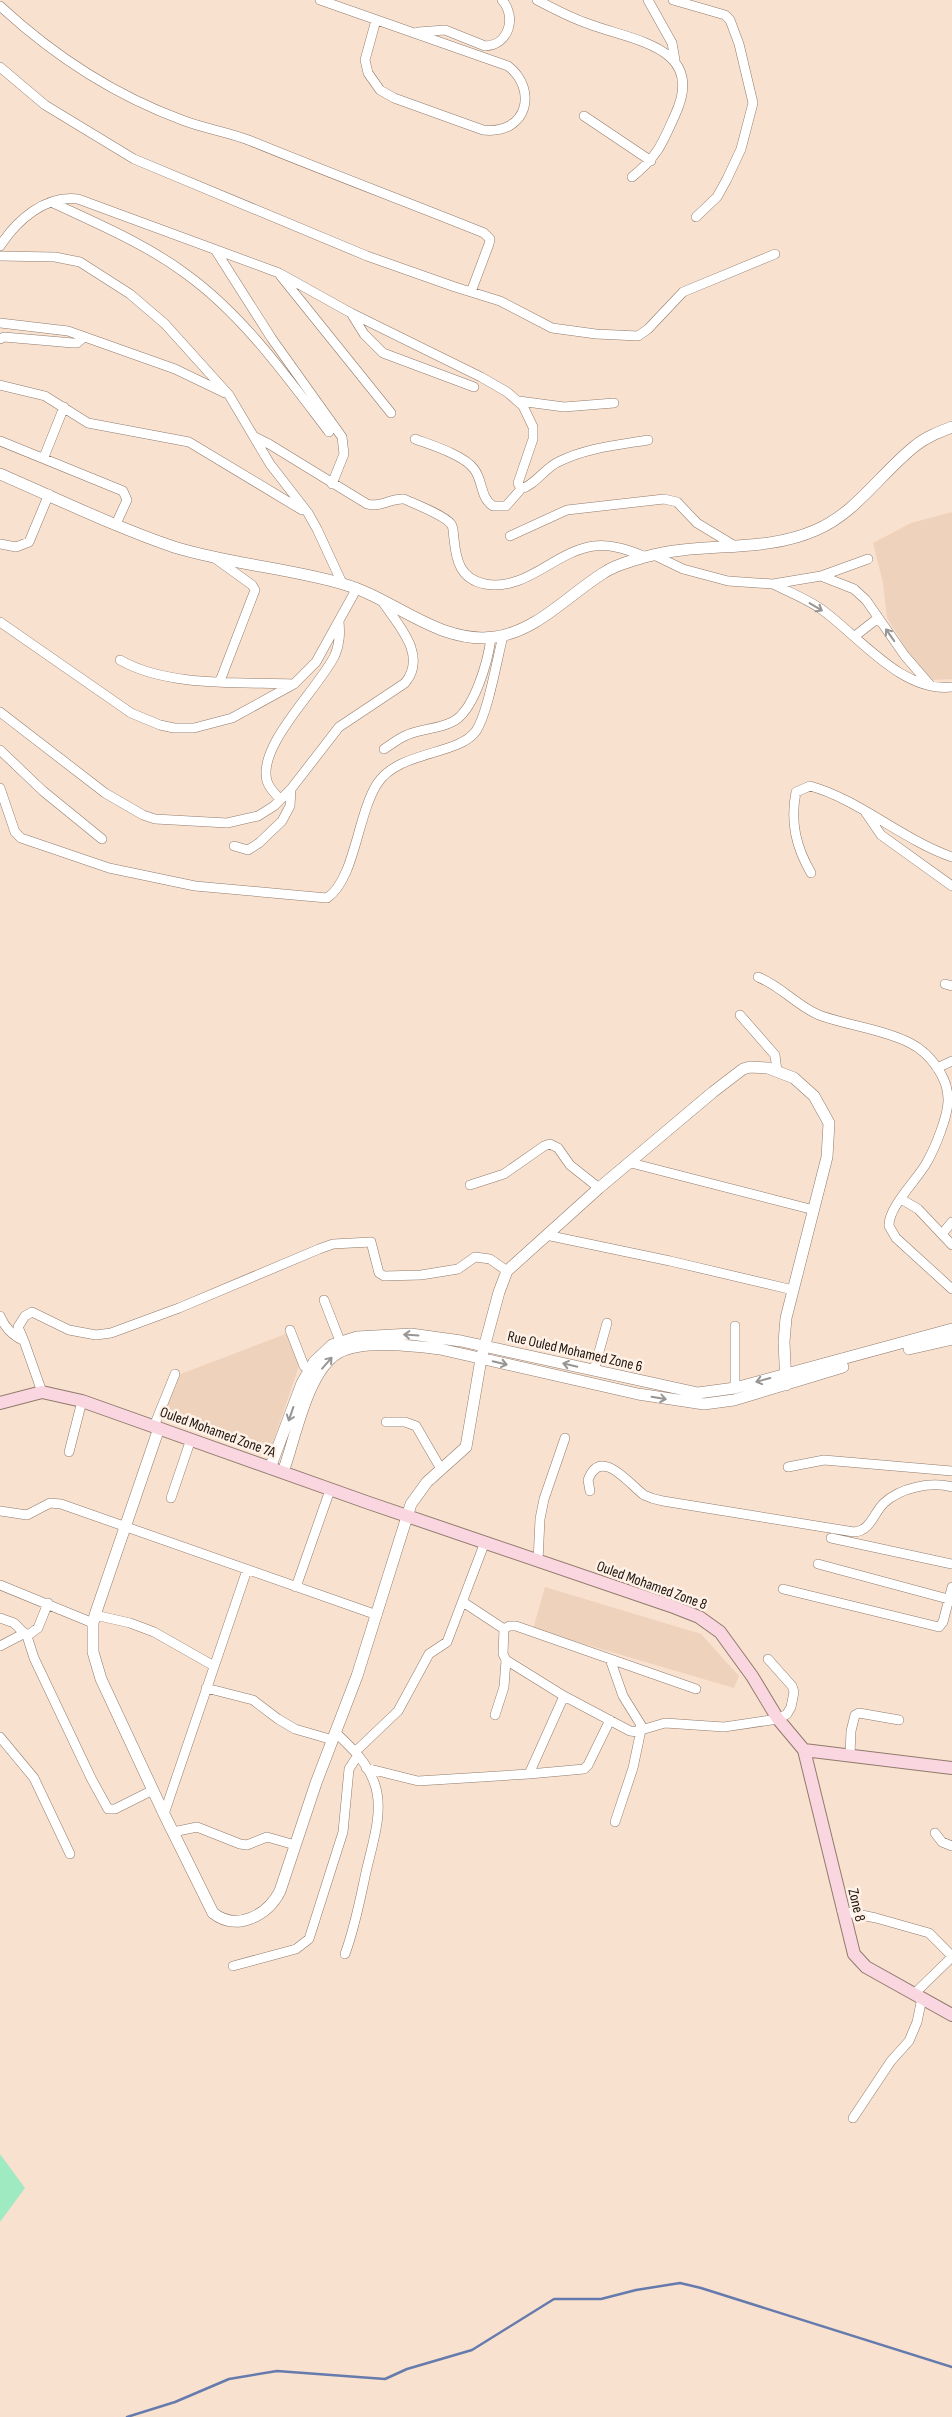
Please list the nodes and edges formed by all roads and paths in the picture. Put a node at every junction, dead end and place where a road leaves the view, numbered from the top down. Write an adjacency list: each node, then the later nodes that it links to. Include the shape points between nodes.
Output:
1 (320, 0): 7 (street)
2 (502, 0): 8 (street, via 510,14 510,25 501,39 490,46 445,30)
3 (537, 0): 9 (street, via 589,24 661,49)
4 (648, 0): 9 (street, via 672,43)
5 (673, 0): 15 (street, via 725,15 730,20 740,44 753,97 738,156 717,197)
6 (0, 6): 21 (street, via 63,59 138,101 183,121 249,140 302,164 484,233 490,239 489,244)
7 (376, 20): 8 (street); 8 (street, via 365,60 368,73 380,90 484,130 495,131 515,124 525,97 521,81 513,70 500,61)
8 (413, 32)
9 (675, 60): 12 (street, via 682,77 682,96 660,149)
10 (0, 68): 21 (street, via 45,105 134,159 367,256)
11 (584, 116): 12 (street)
12 (651, 162): 13 (street)
13 (632, 176)
14 (51, 202): 16 (street, via 22,220); 17 (street, via 78,199); 34 (street, via 166,261 213,295 250,332)
15 (696, 217)
16 (0, 246)
17 (216, 251): 20 (street); 41 (street, via 272,339 342,437 344,454)
18 (775, 254): 21 (street, via 683,292 638,336 552,328 500,300)
19 (0, 256): 28 (street, via 56,257 80,262 130,294 165,324)
20 (279, 273): 22 (street); 32 (street)
21 (471, 292)
22 (351, 313): 27 (street, via 364,334 383,353); 29 (street, via 481,376)
23 (0, 323): 24 (street, via 68,331)
24 (84, 337): 25 (street, via 77,343); 28 (street, via 175,368)
25 (0, 339)
26 (0, 385): 31 (street, via 45,396)
27 (474, 387)
28 (229, 395): 35 (street)
29 (519, 401): 30 (street, via 564,407); 42 (street, via 534,427 518,483)
30 (614, 403)
31 (64, 407): 39 (street); 44 (street, via 88,423 189,442)
32 (390, 413)
33 (952, 426): 48 (street, via 917,444 854,505 826,526 784,541)
34 (329, 432)
35 (254, 437): 41 (street); 44 (street, via 270,464)
36 (415, 438): 42 (street, via 469,463 477,474 486,499 493,506 506,506)
37 (648, 440): 42 (street, via 569,456)
38 (0, 441): 39 (street)
39 (44, 457): 45 (street, via 125,492 127,500)
40 (0, 474): 43 (street)
41 (332, 484): 49 (street, via 366,504 377,506 397,498 404,499 446,520 452,527 459,567 482,583 498,586 513,583 576,551 594,546 620,548)
42 (521, 489)
43 (49, 494): 45 (street); 47 (street, via 29,542 16,547)
44 (308, 513): 53 (street)
45 (116, 524): 50 (street)
46 (510, 536): 48 (street, via 567,510 664,499 677,502 697,523)
47 (0, 544)
48 (735, 546): 49 (street, via 693,548)
49 (650, 556): 54 (street, via 714,578); 60 (street, via 603,573 536,622)
50 (214, 558): 53 (street); 66 (street, via 255,590)
51 (868, 559): 52 (street)
52 (821, 576): 54 (street); 57 (street, via 859,593)
53 (342, 583): 55 (street)
54 (773, 584): 61 (street, one-way to 61, via 816,606)
55 (357, 588): 56 (street); 58 (street)
56 (381, 599): 62 (street, via 429,625); 74 (street, via 410,645 414,656 412,674 405,683 339,727)
57 (878, 618): 61 (street); 63 (street, one-way to 57)
58 (340, 620): 67 (street, via 316,662); 75 (street, via 340,640 335,655 279,735 268,760 266,779)
59 (0, 622): 67 (street, via 131,713 174,728 205,726 232,718)
60 (503, 636): 62 (street); 73 (street, via 484,713 475,732 464,742 407,761 386,773 366,805 345,878 327,898 195,886 109,868 21,838 12,824)
61 (855, 636): 65 (street)
62 (491, 638): 71 (street, via 475,693 464,714 451,723 406,735)
63 (905, 656): 65 (street); 68 (street)
64 (120, 660): 66 (street, via 141,671 160,675)
65 (892, 667): 68 (street, via 908,679)
66 (220, 681): 67 (street)
67 (294, 684)
68 (931, 686): 69 (street)
69 (952, 688)
70 (0, 712): 75 (street, via 106,793 155,820 227,823 264,813)
71 (384, 749)
72 (0, 750): 77 (street, via 43,791)
73 (0, 788)
74 (291, 789): 75 (street); 78 (street, via 289,809 276,827 248,850)
75 (280, 800)
76 (866, 813): 79 (street, via 930,849); 80 (street, via 820,789 810,786 796,792 793,810 796,838); 81 (street, via 881,835)
77 (102, 839)
78 (234, 846)
79 (952, 857)
80 (811, 873)
81 (952, 886)
82 (758, 977): 85 (street, via 771,982 814,1012 912,1044)
83 (740, 1015): 86 (street, via 775,1055)
84 (952, 1061): 85 (street)
85 (937, 1068): 90 (street, via 948,1093 946,1111 927,1162)
86 (778, 1071): 87 (street, via 758,1067 743,1069); 91 (street, via 794,1078 814,1096 829,1123 829,1146)
87 (631, 1163): 89 (street); 91 (street)
88 (470, 1185): 89 (street, via 504,1174 550,1144 558,1148 570,1165)
89 (600, 1188): 94 (street)
90 (901, 1199): 93 (street, via 918,1208); 97 (street, via 889,1223 891,1230)
91 (814, 1210): 98 (street)
92 (952, 1222): 93 (street)
93 (942, 1234): 95 (street)
94 (546, 1236): 96 (street); 98 (street)
95 (952, 1244)
96 (507, 1271): 105 (street, via 490,1259 475,1257 458,1269 422,1275 384,1276 379,1273 372,1242 333,1244 111,1333 96,1335 68,1330 32,1312 18,1327); 107 (street)
97 (952, 1289)
98 (793, 1290): 112 (street, via 786,1318)
99 (324, 1300): 106 (street)
100 (0, 1316): 105 (street, via 6,1327)
101 (607, 1323): 110 (street)
102 (735, 1326): 113 (street)
103 (290, 1330): 109 (street, via 304,1366)
104 (950, 1333): 112 (street, Rue Ouled Mohamed Zone 6, via 832,1370)
105 (24, 1341): 114 (street)
106 (340, 1341): 107 (street, Rue Ouled Mohamed Zone 6, one-way to 106, via 411,1334); 109 (street, Rue Ouled Mohamed Zone 6, via 326,1349)
107 (484, 1346): 108 (street); 110 (street, Rue Ouled Mohamed Zone 6, one-way to 107)
108 (481, 1359): 112 (street, Rue Ouled Mohamed Zone 6, one-way to 112, via 638,1394 704,1404 734,1400); 124 (street, via 466,1447); 126 (street, Rue Ouled Mohamed Zone 6, one-way to 108, via 312,1387 324,1366 340,1352 363,1346 409,1346 440,1349)
109 (309, 1370): 123 (street, Rue Ouled Mohamed Zone 6, one-way to 123)
110 (594, 1370): 113 (street, Rue Ouled Mohamed Zone 6, via 688,1392)
111 (175, 1374): 118 (street)
112 (785, 1380): 113 (street, Rue Ouled Mohamed Zone 6, one-way to 113)
113 (735, 1388)
114 (42, 1392): 115 (main road, Ouled Mohamed Zone 7A); 116 (main road, Ouled Mohamed Zone 7A)
115 (82, 1401): 118 (main road, Ouled Mohamed Zone 7A); 121 (street)
116 (0, 1403)
117 (386, 1422): 124 (street, via 405,1422 416,1426)
118 (157, 1427): 120 (main road, Ouled Mohamed Zone 7A); 133 (street)
119 (565, 1438): 136 (street, via 544,1499)
120 (191, 1439): 123 (main road, Ouled Mohamed Zone 7A); 130 (street)
121 (69, 1452)
122 (788, 1467): 125 (street, via 824,1460)
123 (270, 1468): 126 (main road, Ouled Mohamed Zone 7A)
124 (441, 1469): 132 (street, via 416,1496)
125 (952, 1471)
126 (282, 1472): 128 (main road, Ouled Mohamed Zone 7A)
127 (952, 1487): 129 (street, via 942,1484 925,1486 898,1495 886,1501 866,1528 854,1532 663,1502 646,1496 608,1466 594,1470 588,1480)
128 (330, 1490): 132 (main road, Ouled Mohamed Zone 7A); 142 (street)
129 (590, 1491)
130 (170, 1498)
131 (0, 1510): 133 (street, via 27,1515 54,1503)
132 (407, 1516): 135 (main road, Ouled Mohamed Zone 8); 147 (street)
133 (124, 1525): 139 (street); 149 (street)
134 (831, 1538): 138 (street)
135 (485, 1542): 136 (main road, Ouled Mohamed Zone 8); 145 (street)
136 (538, 1561): 161 (main road, Ouled Mohamed Zone 8, via 671,1606 708,1623 729,1643)
137 (818, 1564): 144 (street)
138 (952, 1564)
139 (248, 1570): 142 (street); 156 (street)
140 (0, 1585): 146 (street)
141 (952, 1586): 144 (street)
142 (296, 1587): 147 (street)
143 (783, 1589): 144 (street, via 938,1628 942,1626)
144 (948, 1599)
145 (463, 1602): 150 (street); 168 (street, via 449,1638 429,1654 398,1711)
146 (48, 1603): 149 (street); 151 (street, via 38,1628)
147 (378, 1615): 166 (street)
148 (0, 1618): 151 (street, via 14,1623)
149 (94, 1619): 156 (street, via 130,1623 154,1632); 173 (street, via 93,1652 101,1679)
150 (504, 1629): 153 (street, via 516,1626); 155 (street, via 503,1656)
151 (26, 1634): 152 (street); 173 (street, via 34,1658 108,1809 115,1809)
152 (0, 1646)
153 (610, 1659): 158 (street); 164 (street, via 623,1696 642,1725)
154 (768, 1659): 161 (street, via 794,1692 787,1714)
155 (506, 1660): 159 (street); 160 (street, via 504,1687)
156 (214, 1666): 157 (street)
157 (206, 1688): 166 (street, via 253,1700 295,1728); 174 (street)
158 (696, 1689)
159 (564, 1696): 162 (street); 172 (street)
160 (495, 1715)
161 (778, 1718): 164 (street, via 724,1727 665,1723); 167 (main road, Ouled Mohamed Zone 8)
162 (610, 1720): 164 (street, via 633,1732); 172 (street, via 584,1769)
163 (899, 1720): 169 (street, via 855,1715)
164 (641, 1730): 175 (street, via 633,1768)
165 (0, 1737): 180 (street, via 34,1778)
166 (334, 1737): 168 (street); 178 (street)
167 (804, 1750): 169 (main road); 181 (main road, Zone 8)
168 (357, 1753): 170 (street); 184 (street, via 348,1775 343,1832 309,1939 296,1949)
169 (850, 1755): 171 (main road)
170 (366, 1768): 172 (street, via 418,1781); 182 (street, via 376,1791 377,1823 356,1922)
171 (952, 1768)
172 (529, 1774)
173 (153, 1790): 174 (street)
174 (164, 1814): 176 (street)
175 (615, 1822)
176 (173, 1832): 178 (street, via 197,1827 240,1844 247,1845 267,1837); 178 (street, via 213,1913 232,1921 256,1917 272,1904 280,1891)
177 (935, 1833): 179 (street, via 942,1842)
178 (294, 1845)
179 (952, 1846)
180 (70, 1854)
181 (842, 1911): 183 (street, via 929,1933); 185 (main road, Zone 8, via 851,1948 860,1962)
182 (345, 1954)
183 (952, 1956): 185 (street)
184 (233, 1966)
185 (918, 1995): 186 (main road, Zone 8); 187 (street, via 917,2022 909,2040)
186 (952, 2015)
187 (853, 2118)

